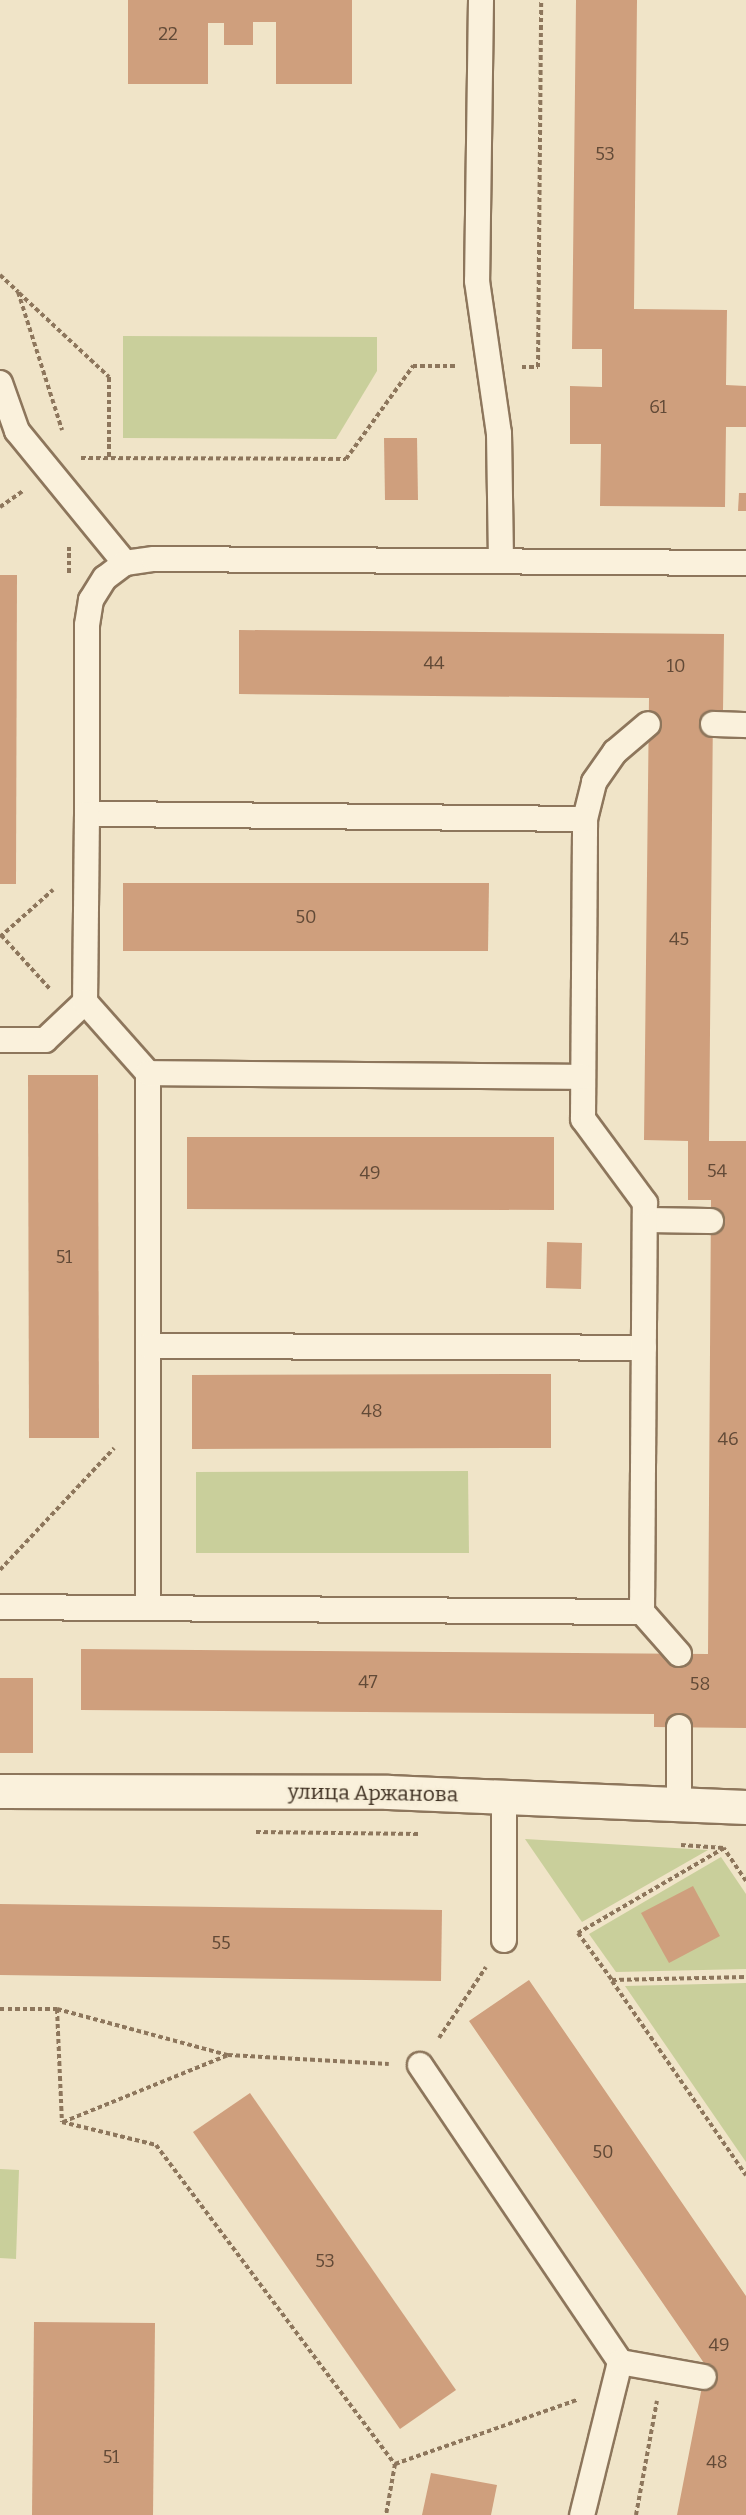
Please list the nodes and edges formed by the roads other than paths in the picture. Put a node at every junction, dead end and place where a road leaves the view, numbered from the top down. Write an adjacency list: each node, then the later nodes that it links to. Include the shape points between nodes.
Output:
1 (481, 0): 3 (lane, via 477,281 499,433)
2 (0, 382): 4 (lane, via 17,431)
3 (501, 561): 4 (lane, via 154,559); 5 (lane)
4 (125, 563): 9 (lane, via 105,578 92,600 87,626)
5 (746, 563)
6 (648, 724): 10 (lane, via 615,752 594,782)
7 (713, 724): 8 (lane)
8 (746, 725)
9 (87, 813): 10 (lane); 11 (lane)
10 (585, 819): 14 (lane)
11 (79, 1008): 12 (lane, via 45,1040); 13 (lane)
12 (0, 1040)
13 (148, 1073): 14 (lane); 17 (lane)
14 (583, 1077): 15 (lane, via 583,1119 645,1203)
15 (645, 1220): 16 (lane); 18 (lane)
16 (711, 1221)
17 (148, 1346): 18 (lane); 20 (lane)
18 (644, 1348): 21 (lane)
19 (0, 1607): 20 (lane)
20 (148, 1608): 21 (lane)
21 (642, 1612): 22 (lane)
22 (679, 1654)
23 (679, 1727): 26 (lane)
24 (0, 1791): 25 (street, улица Аржанова)
25 (504, 1796): 26 (street, улица Аржанова); 28 (lane)
26 (679, 1804): 27 (street, улица Аржанова)
27 (746, 1807)
28 (504, 1940)
29 (420, 2065): 30 (lane)
30 (620, 2362): 31 (lane); 32 (lane)
31 (704, 2377)
32 (582, 2515)

